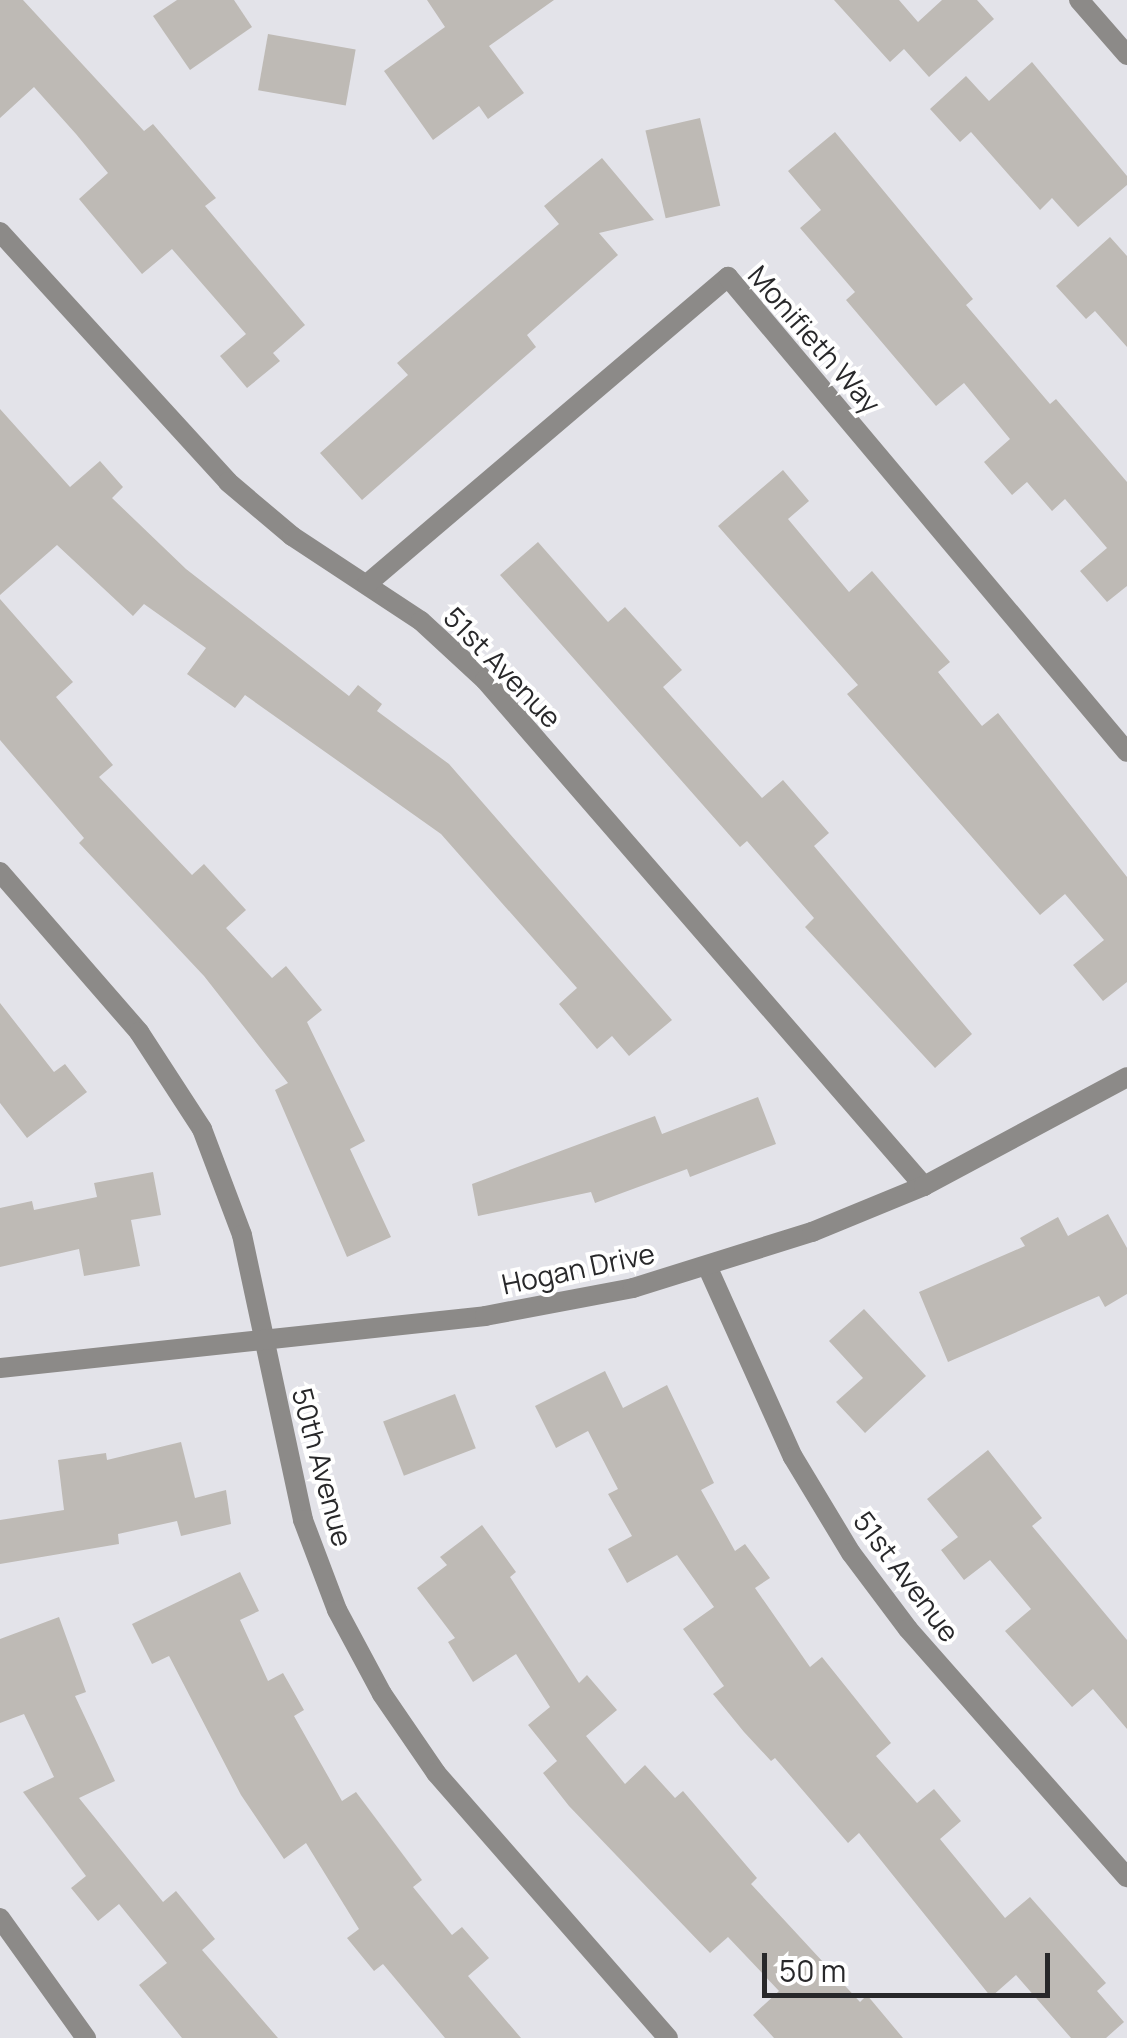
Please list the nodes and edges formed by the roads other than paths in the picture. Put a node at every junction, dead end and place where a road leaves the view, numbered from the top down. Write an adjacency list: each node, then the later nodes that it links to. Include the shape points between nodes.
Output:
1 (1078, 0): 2 (street)
2 (1127, 54)
3 (0, 232): 4 (street, 51st Avenue, via 228,482 292,536)
4 (367, 584): 5 (street, Monifieth Way, via 728,276); 8 (street, 51st Avenue, via 485,680)
5 (1127, 752)
6 (0, 872): 10 (street, 50th Avenue, via 139,1032 202,1129 242,1235)
7 (1126, 1079): 8 (street, Hogan Drive)
8 (924, 1186): 9 (street, Hogan Drive)
9 (707, 1266): 10 (street, Hogan Drive, via 562,1305); 12 (street, 51st Avenue, via 793,1457 851,1553 908,1629)
10 (264, 1344): 11 (street, Hogan Drive); 15 (street, 50th Avenue, via 303,1520 337,1610 382,1694 436,1773)
11 (0, 1368)
12 (1127, 1877)
13 (0, 1918): 14 (street)
14 (86, 2038)
15 (668, 2038)

